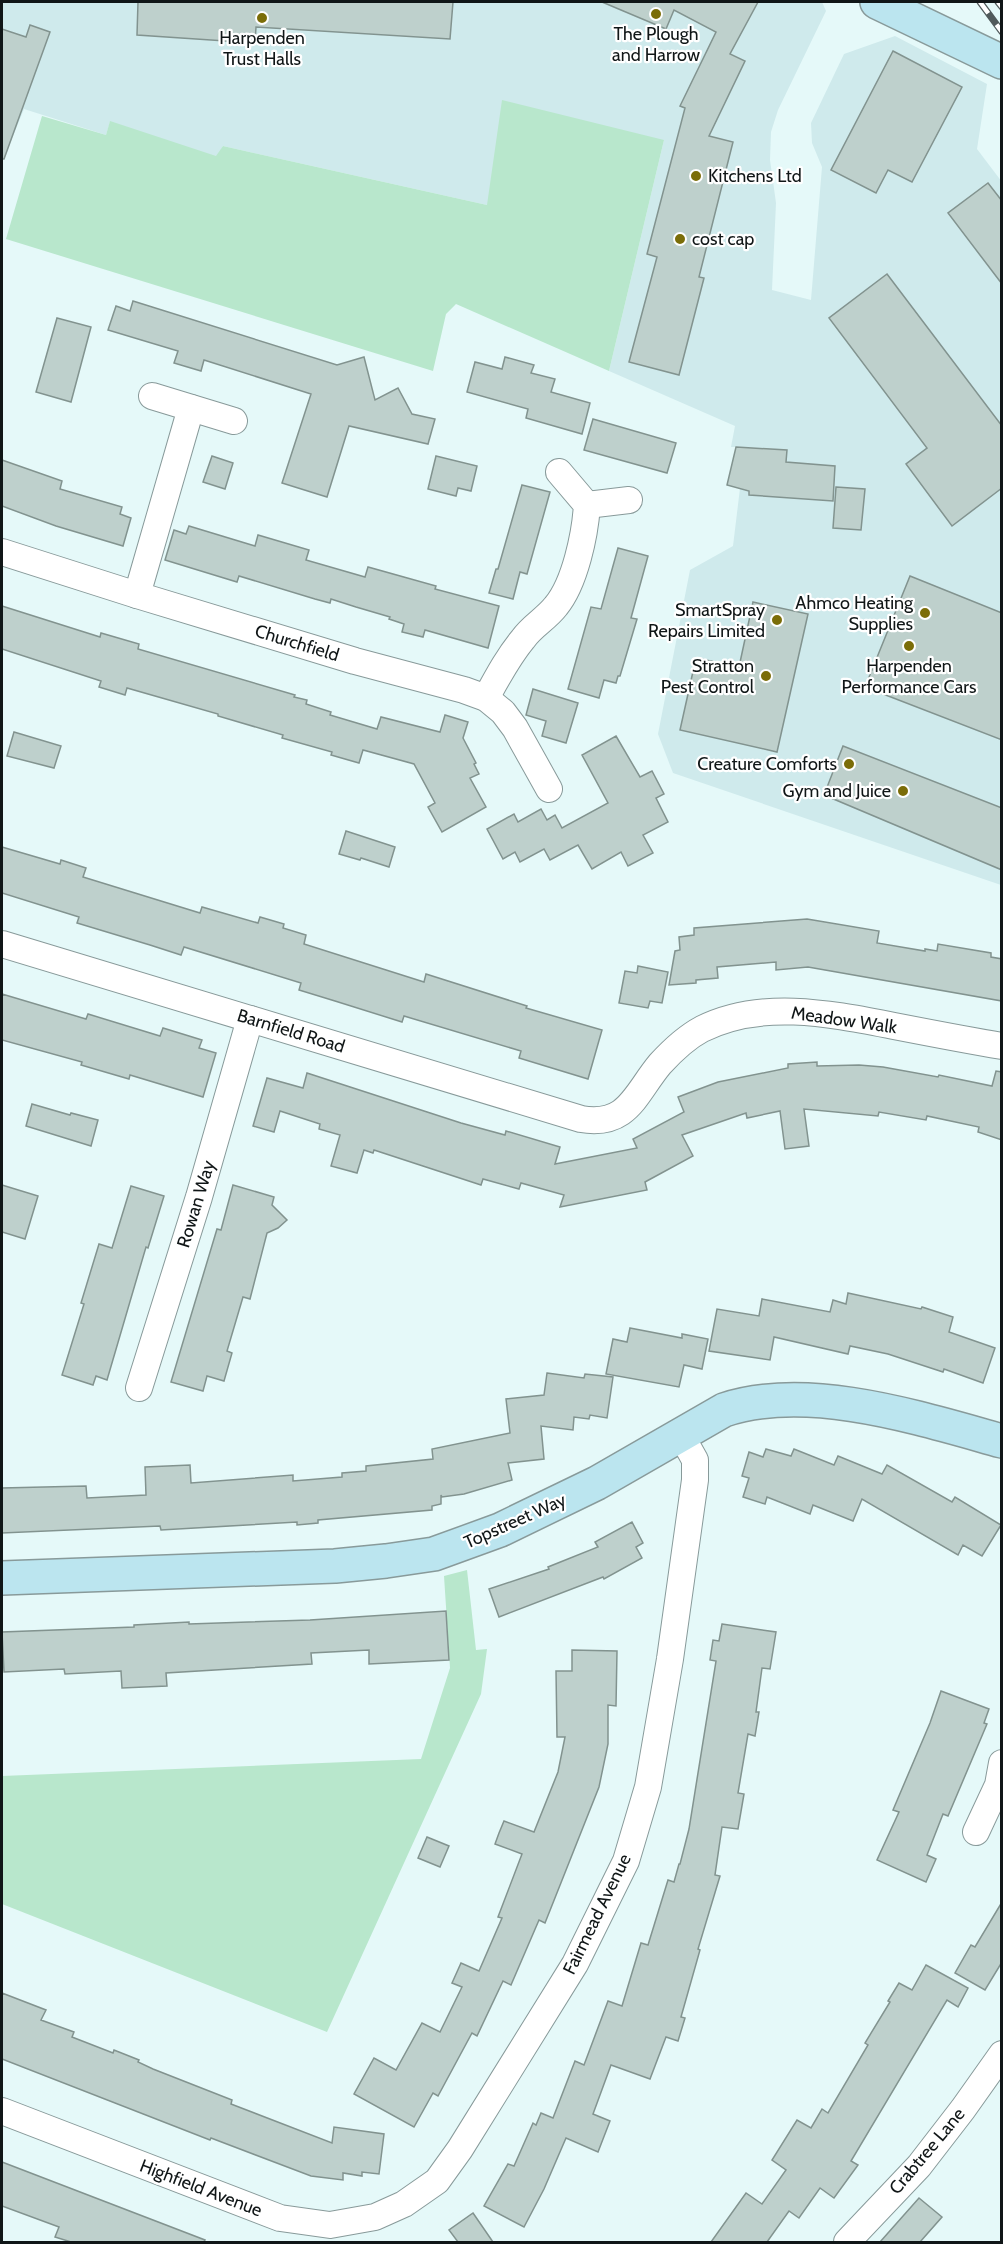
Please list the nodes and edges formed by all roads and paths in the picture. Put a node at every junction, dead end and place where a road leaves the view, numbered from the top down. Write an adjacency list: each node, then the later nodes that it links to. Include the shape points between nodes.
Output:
1 (878, 2): 2 (street)
2 (1002, 62)
3 (152, 396): 4 (street)
4 (191, 408): 5 (street); 10 (street)
5 (234, 421)
6 (559, 472): 8 (street)
7 (629, 500): 8 (street)
8 (587, 505): 11 (street, via 569,586 558,605 510,656)
9 (2, 552): 10 (street, Churchfield)
10 (137, 595): 11 (street, Churchfield)
11 (486, 698): 12 (street, Churchfield, via 515,728)
12 (549, 789)
13 (2, 944): 14 (street, Barnfield Road)
14 (250, 1019): 16 (street, Barnfield Road); 17 (street, Rowan Way)
15 (1002, 1046): 16 (street, Meadow Walk, via 836,1015 759,1013 701,1030 660,1064 632,1104 620,1113 608,1119)
16 (581, 1119)
17 (139, 1388)
18 (681, 1436): 19 (street, Topstreet Way, via 724,1410 767,1400 848,1405 910,1416); 20 (street, Topstreet Way, via 500,1530 434,1554 335,1566); 25 (street, Fairmead Avenue, via 695,1460 695,1480 648,1787 626,1861 575,1964 460,2149 437,2181)
19 (1002, 1441)
20 (2, 1578)
21 (1000, 1778): 22 (street)
22 (976, 1832)
23 (1002, 2054): 26 (street, Crabtree Lane, via 919,2166)
24 (2, 2111): 25 (street, Highfield Avenue, via 280,2218 330,2225 375,2217)
25 (404, 2204)
26 (847, 2242)

